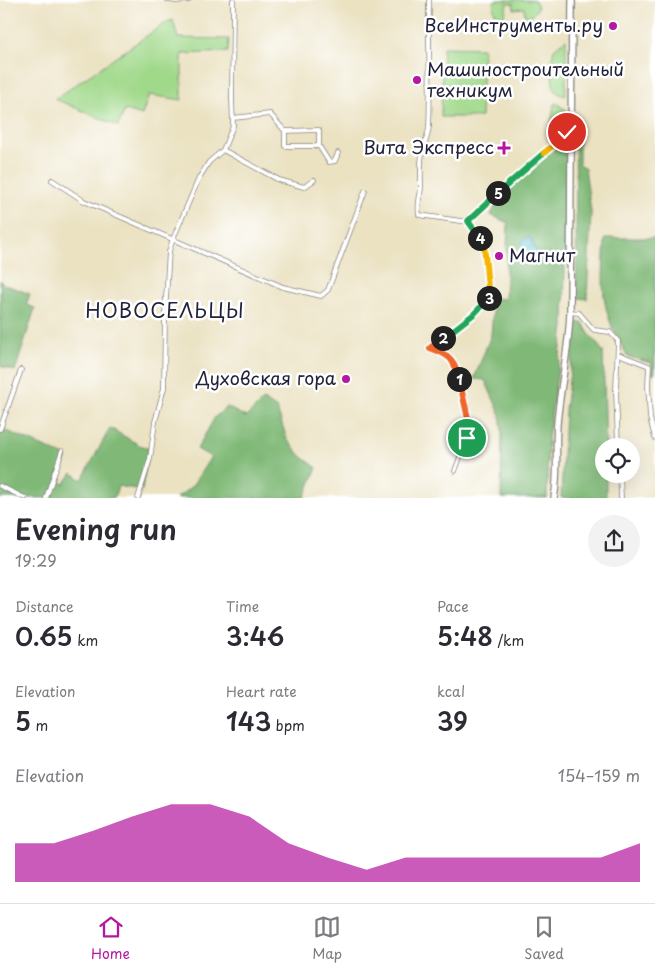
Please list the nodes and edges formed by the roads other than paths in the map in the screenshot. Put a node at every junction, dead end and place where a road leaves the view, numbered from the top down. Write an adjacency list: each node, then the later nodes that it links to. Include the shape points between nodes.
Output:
1 (168, 0): 2 (street)
2 (189, 0)
3 (233, 0): 6 (street)
4 (429, 0): 15 (street, via 429,130 422,154 417,201 419,215)
5 (572, 0): 8 (main road)
6 (233, 118): 7 (street, via 270,114); 10 (street)
7 (285, 130): 9 (street, via 319,130); 9 (street, via 285,146)
8 (571, 130): 15 (street); 17 (main road)
9 (320, 146): 11 (street, via 329,162 335,161)
10 (223, 150): 13 (street, via 279,180 304,188); 16 (street, via 209,162 199,178)
11 (338, 153)
12 (52, 180): 16 (street, via 84,201)
13 (314, 180)
14 (366, 191): 16 (street, via 328,290 322,296 282,287)
15 (468, 221): 24 (street, via 484,244 489,300 430,348 448,354 456,369 470,427)
16 (173, 238): 29 (street, via 168,263 164,388 150,459)
17 (570, 312): 18 (street, via 579,313 594,330 613,333 618,341); 30 (main road, via 568,353 557,425)
18 (618, 354): 21 (street); 22 (street, via 649,366 650,418)
19 (21, 370): 20 (street)
20 (0, 429)
21 (618, 438)
22 (655, 438)
23 (62, 451): 28 (street)
24 (455, 471)
25 (620, 483): 31 (street)
26 (0, 486): 27 (street)
27 (25, 498)
28 (46, 498)
29 (138, 498)
30 (554, 498)
31 (620, 498)

